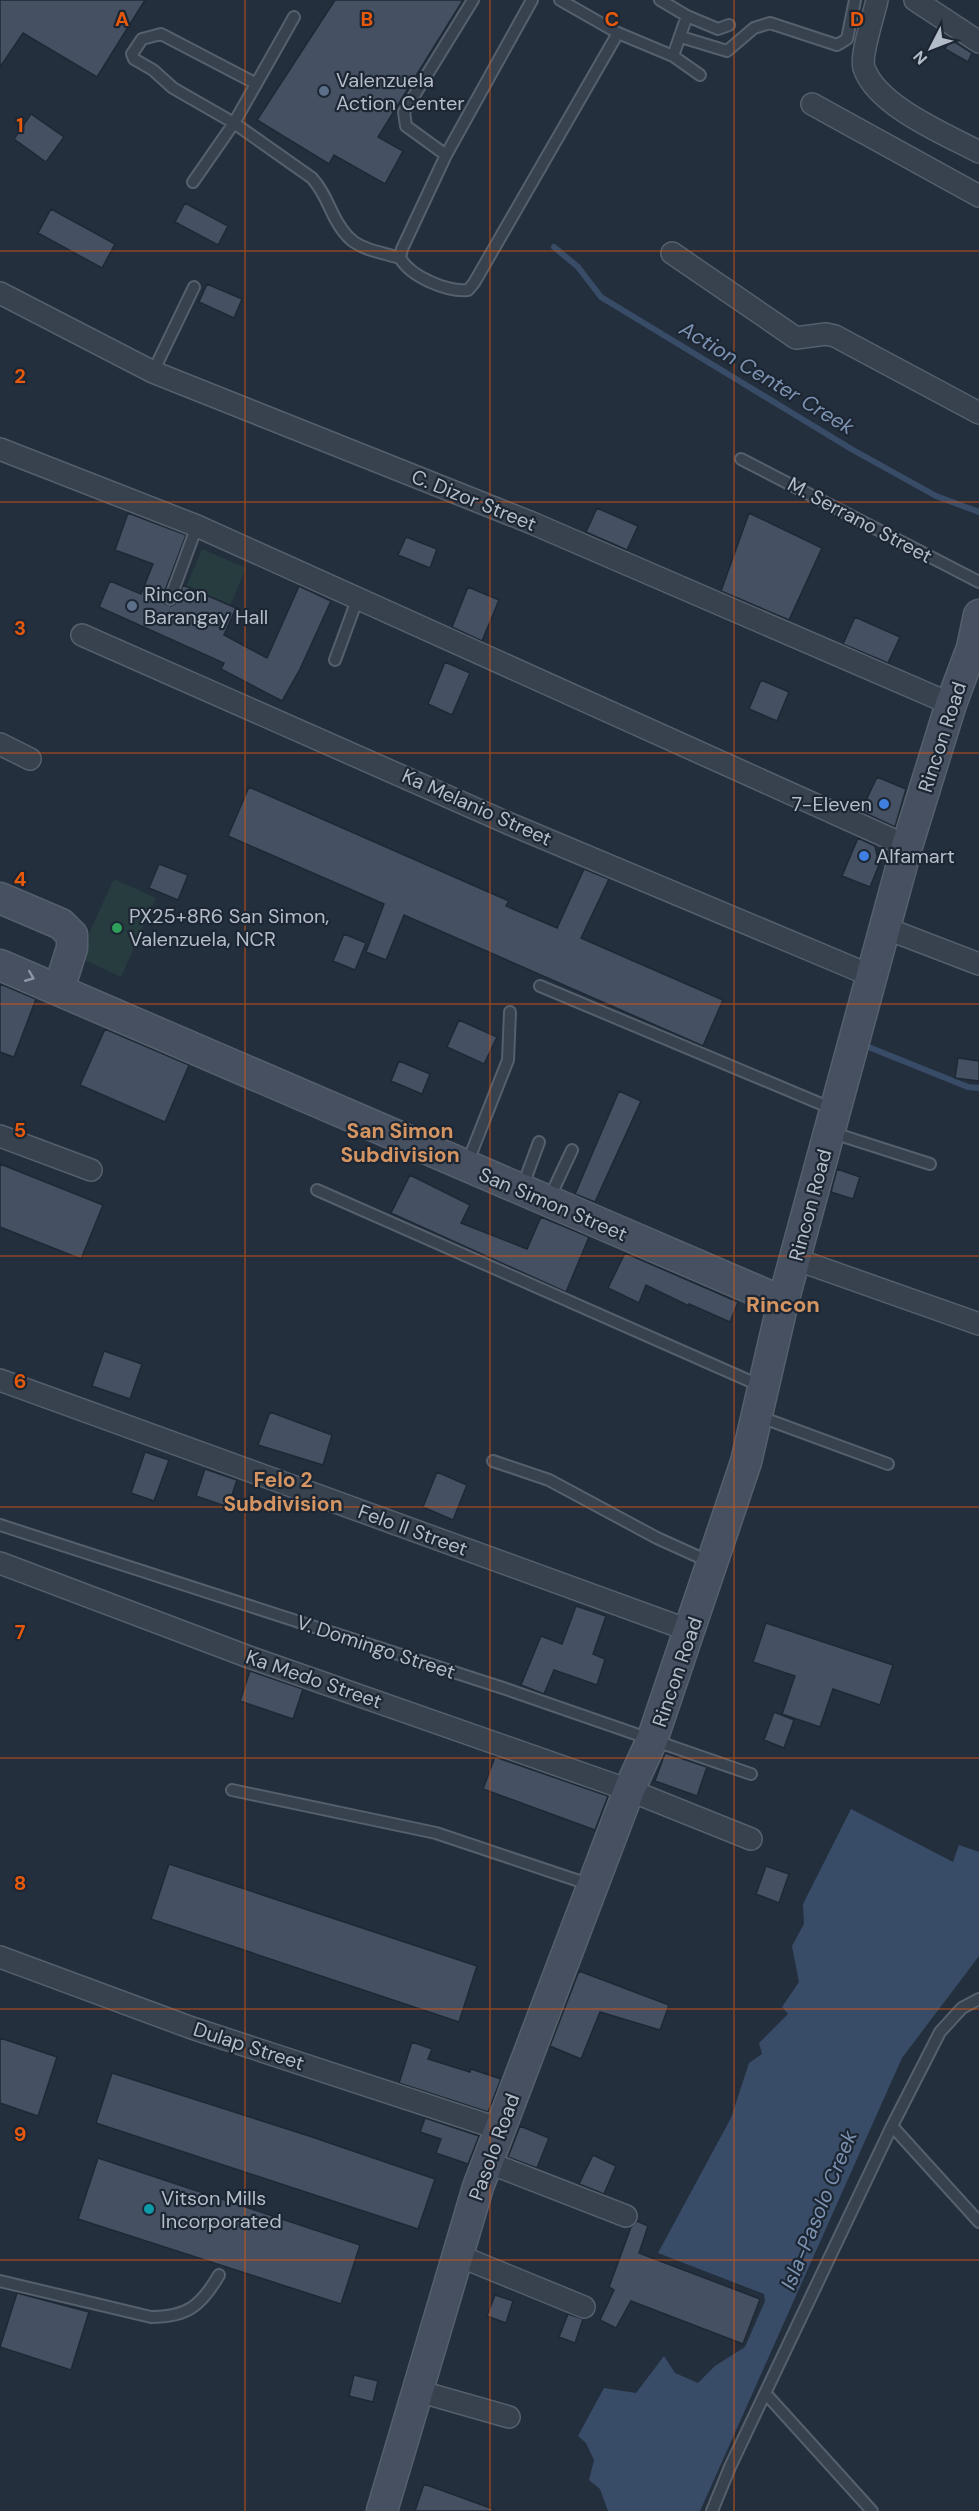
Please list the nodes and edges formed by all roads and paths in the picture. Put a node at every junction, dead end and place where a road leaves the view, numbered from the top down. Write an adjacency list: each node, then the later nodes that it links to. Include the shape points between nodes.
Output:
1 (473, 0): 20 (lane, via 404,112 406,126)
2 (532, 0): 20 (lane)
3 (560, 0): 11 (lane)
4 (660, 0): 8 (lane)
5 (855, 0): 12 (lane, via 847,39 837,45 770,23 754,28 727,51)
6 (877, 0): 19 (street, via 863,59 868,74 897,108)
7 (915, 0): 13 (street)
8 (687, 16): 10 (lane, via 718,29); 12 (lane)
9 (294, 18): 16 (lane)
10 (729, 25)
11 (618, 33): 14 (lane); 24 (lane, via 468,290 456,291 411,271)
12 (681, 37): 14 (lane)
13 (979, 42)
14 (673, 56): 15 (lane)
15 (700, 75)
16 (255, 83): 18 (lane); 18 (lane, via 161,33 142,39 132,54 173,88)
17 (812, 104): 22 (street)
18 (234, 123): 21 (lane); 24 (lane, via 320,186 341,232 351,241)
19 (979, 152)
20 (446, 156): 24 (lane)
21 (193, 182)
22 (979, 196)
23 (672, 253): 28 (street, via 796,338 835,336)
24 (400, 258)
25 (194, 287): 27 (lane)
26 (0, 293): 27 (street, C. Dizor Street)
27 (153, 372): 39 (street, C. Dizor Street, via 532,523)
28 (979, 413)
29 (0, 449): 31 (street)
30 (741, 459): 32 (lane, M. Serrano Street)
31 (197, 526): 33 (lane); 34 (street)
32 (979, 582)
33 (170, 599)
34 (357, 600): 38 (lane); 42 (street)
35 (979, 615): 37 (street, Rincon Road)
36 (82, 635): 47 (street, Ka Melanio Street, via 510,824)
37 (975, 650): 39 (street, Rincon Road)
38 (335, 660)
39 (951, 704): 42 (street, Rincon Road)
40 (0, 744): 41 (street)
41 (30, 759)
42 (907, 846): 44 (street, Rincon Road)
43 (0, 898): 49 (street, via 61,924 72,935 72,948)
44 (885, 928): 45 (street); 47 (street, Rincon Road)
45 (979, 964)
46 (0, 965): 49 (street, San Simon Street, one-way to 49)
47 (872, 976): 51 (street, Rincon Road)
48 (540, 986): 51 (lane)
49 (59, 989): 56 (street, San Simon Street)
50 (510, 1012): 56 (lane, via 508,1060)
51 (833, 1121): 55 (lane); 60 (street, Rincon Road)
52 (0, 1136): 57 (street)
53 (539, 1142): 59 (lane)
54 (572, 1150): 59 (lane)
55 (930, 1164)
56 (465, 1167): 59 (street, San Simon Street)
57 (91, 1170)
58 (317, 1190): 64 (lane)
59 (534, 1196): 61 (street, San Simon Street)
60 (795, 1259): 61 (street, Rincon Road); 62 (street)
61 (783, 1302): 64 (street, Rincon Road)
62 (979, 1324)
63 (0, 1380): 71 (street, Felo II Street)
64 (764, 1387): 65 (street, Rincon Road)
65 (758, 1416): 67 (lane); 70 (street, Rincon Road)
66 (493, 1461): 70 (lane, via 549,1480)
67 (888, 1464)
68 (0, 1525): 72 (lane, V. Domingo Street)
69 (0, 1563): 75 (street, Ka Medo Street, via 249,1657)
70 (713, 1563): 71 (street, Rincon Road)
71 (692, 1631): 72 (street, Rincon Road)
72 (652, 1740): 73 (lane, V. Domingo Street); 75 (street, Rincon Road)
73 (751, 1774)
74 (232, 1790): 77 (lane, via 436,1833)
75 (629, 1790): 76 (street, Ka Medo Street); 77 (street, Pasolo Road)
76 (751, 1839)
77 (593, 1885): 81 (street, Pasolo Road)
78 (0, 1957): 81 (street, Dulap Street, via 192,2028)
79 (979, 1999): 80 (lane, via 962,2008 940,2032)
80 (892, 2126): 84 (lane); 90 (lane)
81 (500, 2129): 82 (street, Pasolo Road)
82 (487, 2162): 83 (street); 85 (street, Pasolo Road)
83 (626, 2216)
84 (979, 2222)
85 (457, 2255): 88 (street); 89 (street, Pasolo Road)
86 (219, 2276): 87 (lane, via 189,2311 162,2317)
87 (0, 2281)
88 (584, 2307)
89 (418, 2391): 91 (street); 92 (street, Pasolo Road)
90 (765, 2394): 93 (lane); 94 (lane)
91 (509, 2417)
92 (382, 2511)
93 (712, 2511)
94 (872, 2511)

